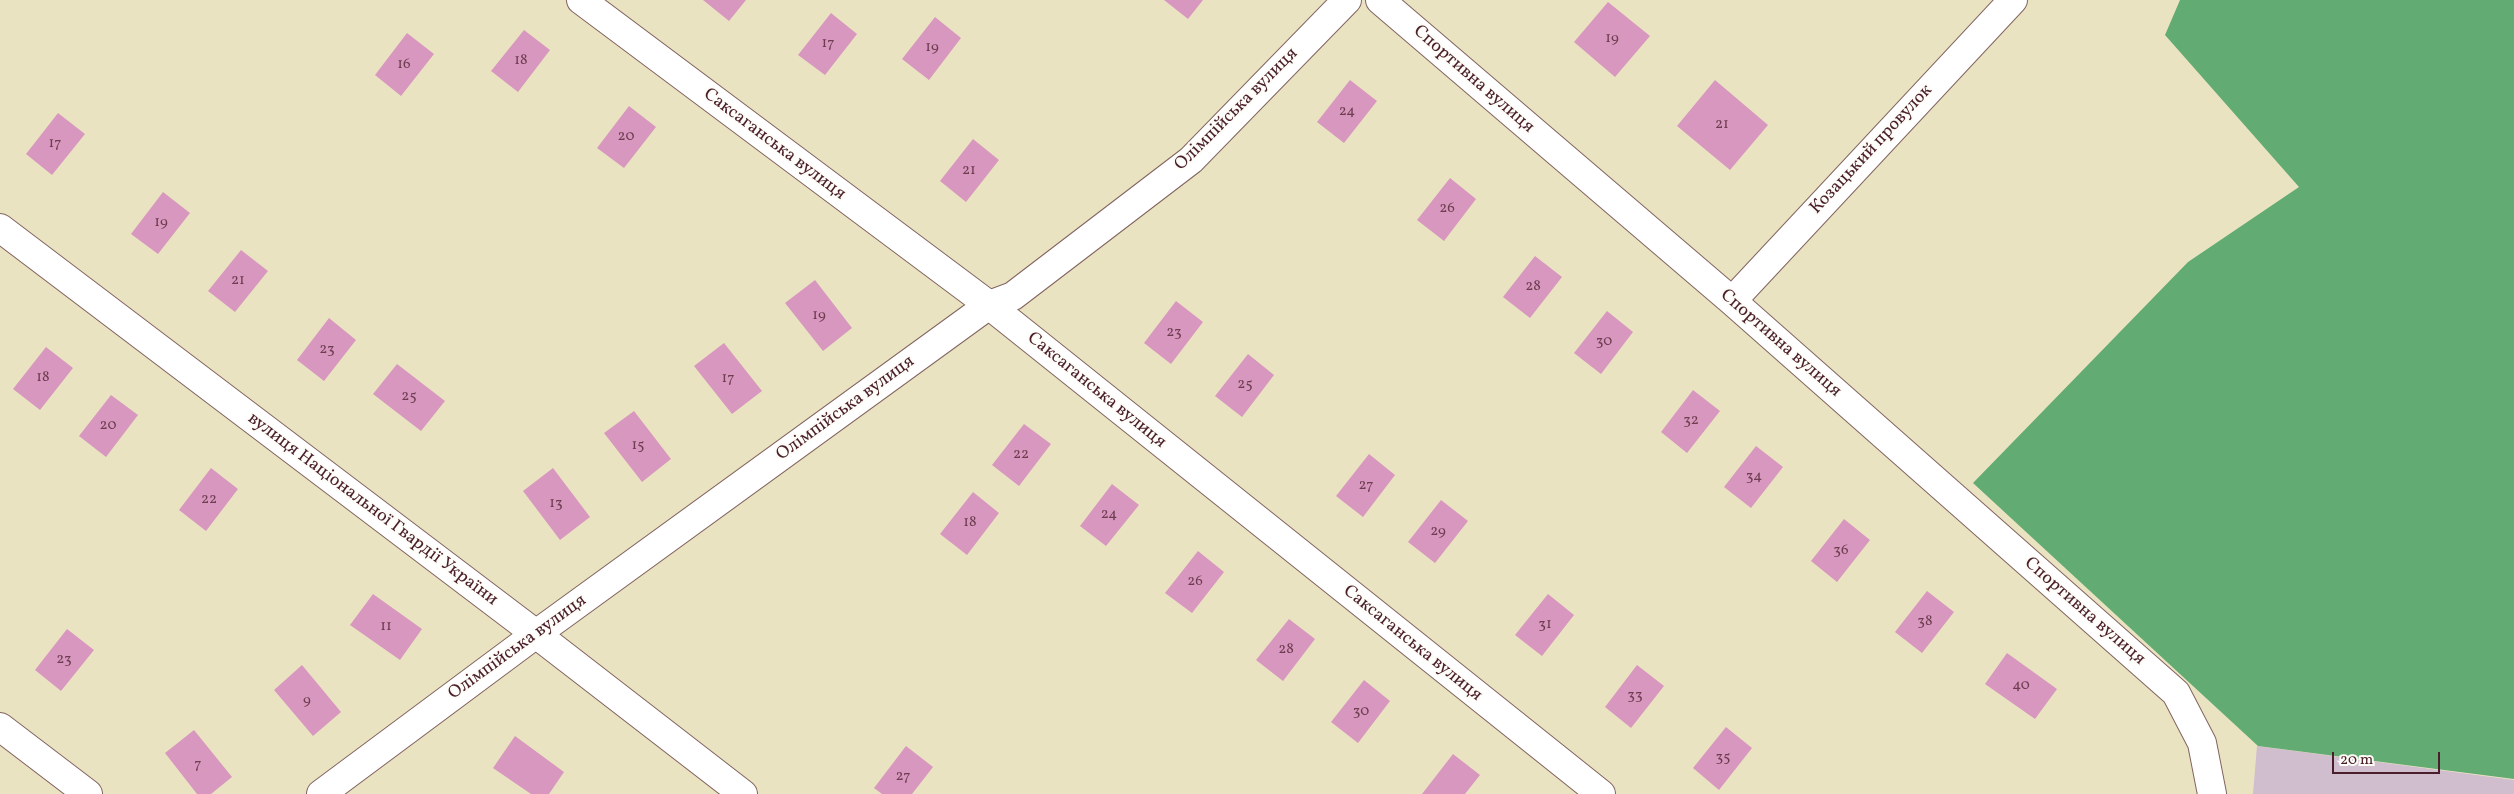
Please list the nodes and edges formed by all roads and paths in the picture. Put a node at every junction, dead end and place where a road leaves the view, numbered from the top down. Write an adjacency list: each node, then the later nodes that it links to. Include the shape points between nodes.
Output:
1 (582, 0): 7 (street, Саксаганська вулиця)
2 (1347, 0): 7 (street, Олімпійська вулиця, via 1191,160 1013,296)
3 (1380, 0): 6 (street, Спортивна вулиця)
4 (2013, 0): 6 (street, Козацький провулок)
5 (0, 228): 8 (street, вулиця Національної Гвардії України)
6 (1732, 301): 14 (street, Спортивна вулиця, via 2176,693 2202,742)
7 (989, 305): 8 (street, Олімпійська вулиця); 13 (street, Саксаганська вулиця)
8 (536, 634): 11 (street, Олімпійська вулиця); 12 (street, вулиця Національної Гвардії України)
9 (0, 727): 10 (street)
10 (88, 794)
11 (321, 794)
12 (743, 794)
13 (1601, 794)
14 (2212, 794)

